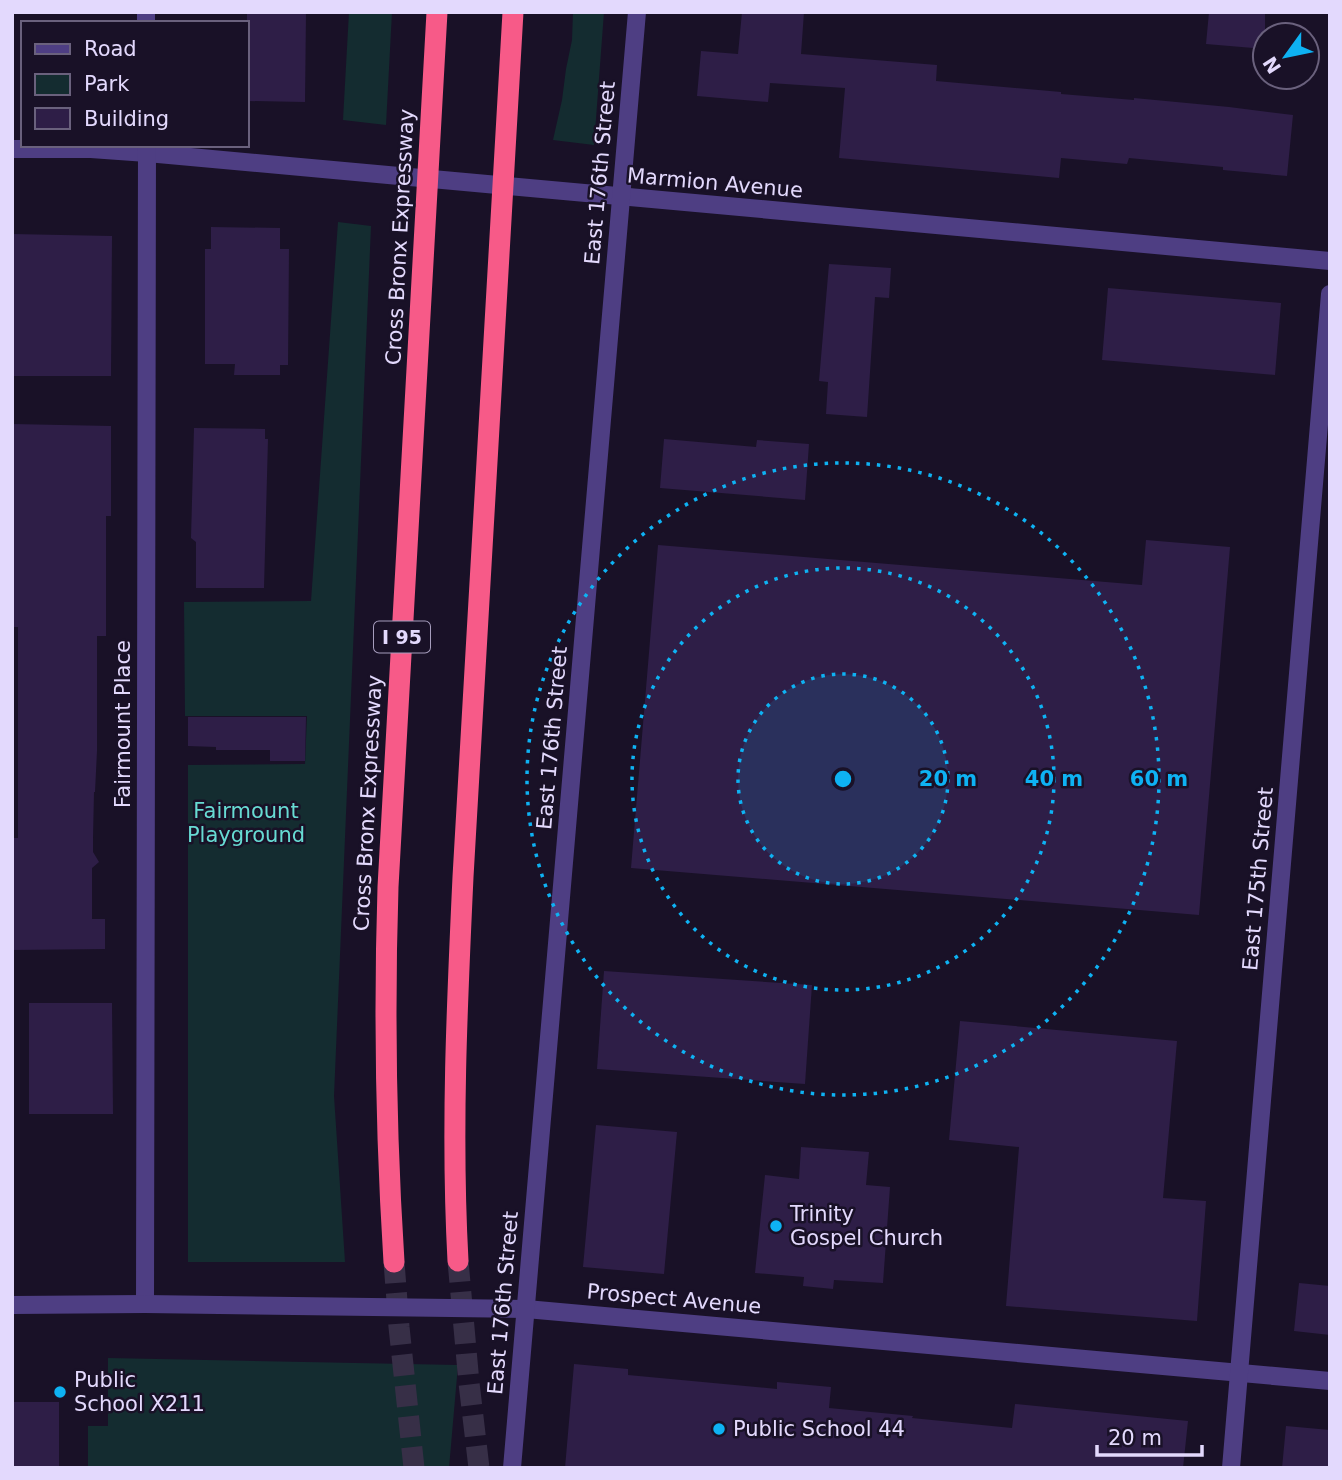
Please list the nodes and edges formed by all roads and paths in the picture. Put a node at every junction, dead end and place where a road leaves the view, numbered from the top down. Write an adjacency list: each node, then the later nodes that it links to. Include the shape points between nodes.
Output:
1 (438, 12): 10 (highway, Cross Bronx Expressway / I 95, via 388,887 386,1042)
2 (513, 12): 9 (highway, via 458,976 454,1130)
3 (637, 12): 6 (street, East 176th Street)
4 (12, 149): 5 (street, Marmion Avenue)
5 (147, 149): 6 (street, Marmion Avenue); 11 (street, Fairmount Place)
6 (621, 197): 7 (street, Marmion Avenue); 13 (street, East 176th Street)
7 (1330, 261)
8 (1330, 294): 14 (street, East 175th Street)
9 (458, 1261)
10 (394, 1262)
11 (145, 1304): 12 (street, Prospect Avenue); 13 (street, Prospect Avenue)
12 (12, 1305)
13 (526, 1309): 14 (street, Prospect Avenue); 16 (street, East 176th Street)
14 (1239, 1373): 15 (street, Prospect Avenue); 17 (street, East 175th Street)
15 (1330, 1381)
16 (512, 1468)
17 (1231, 1468)

